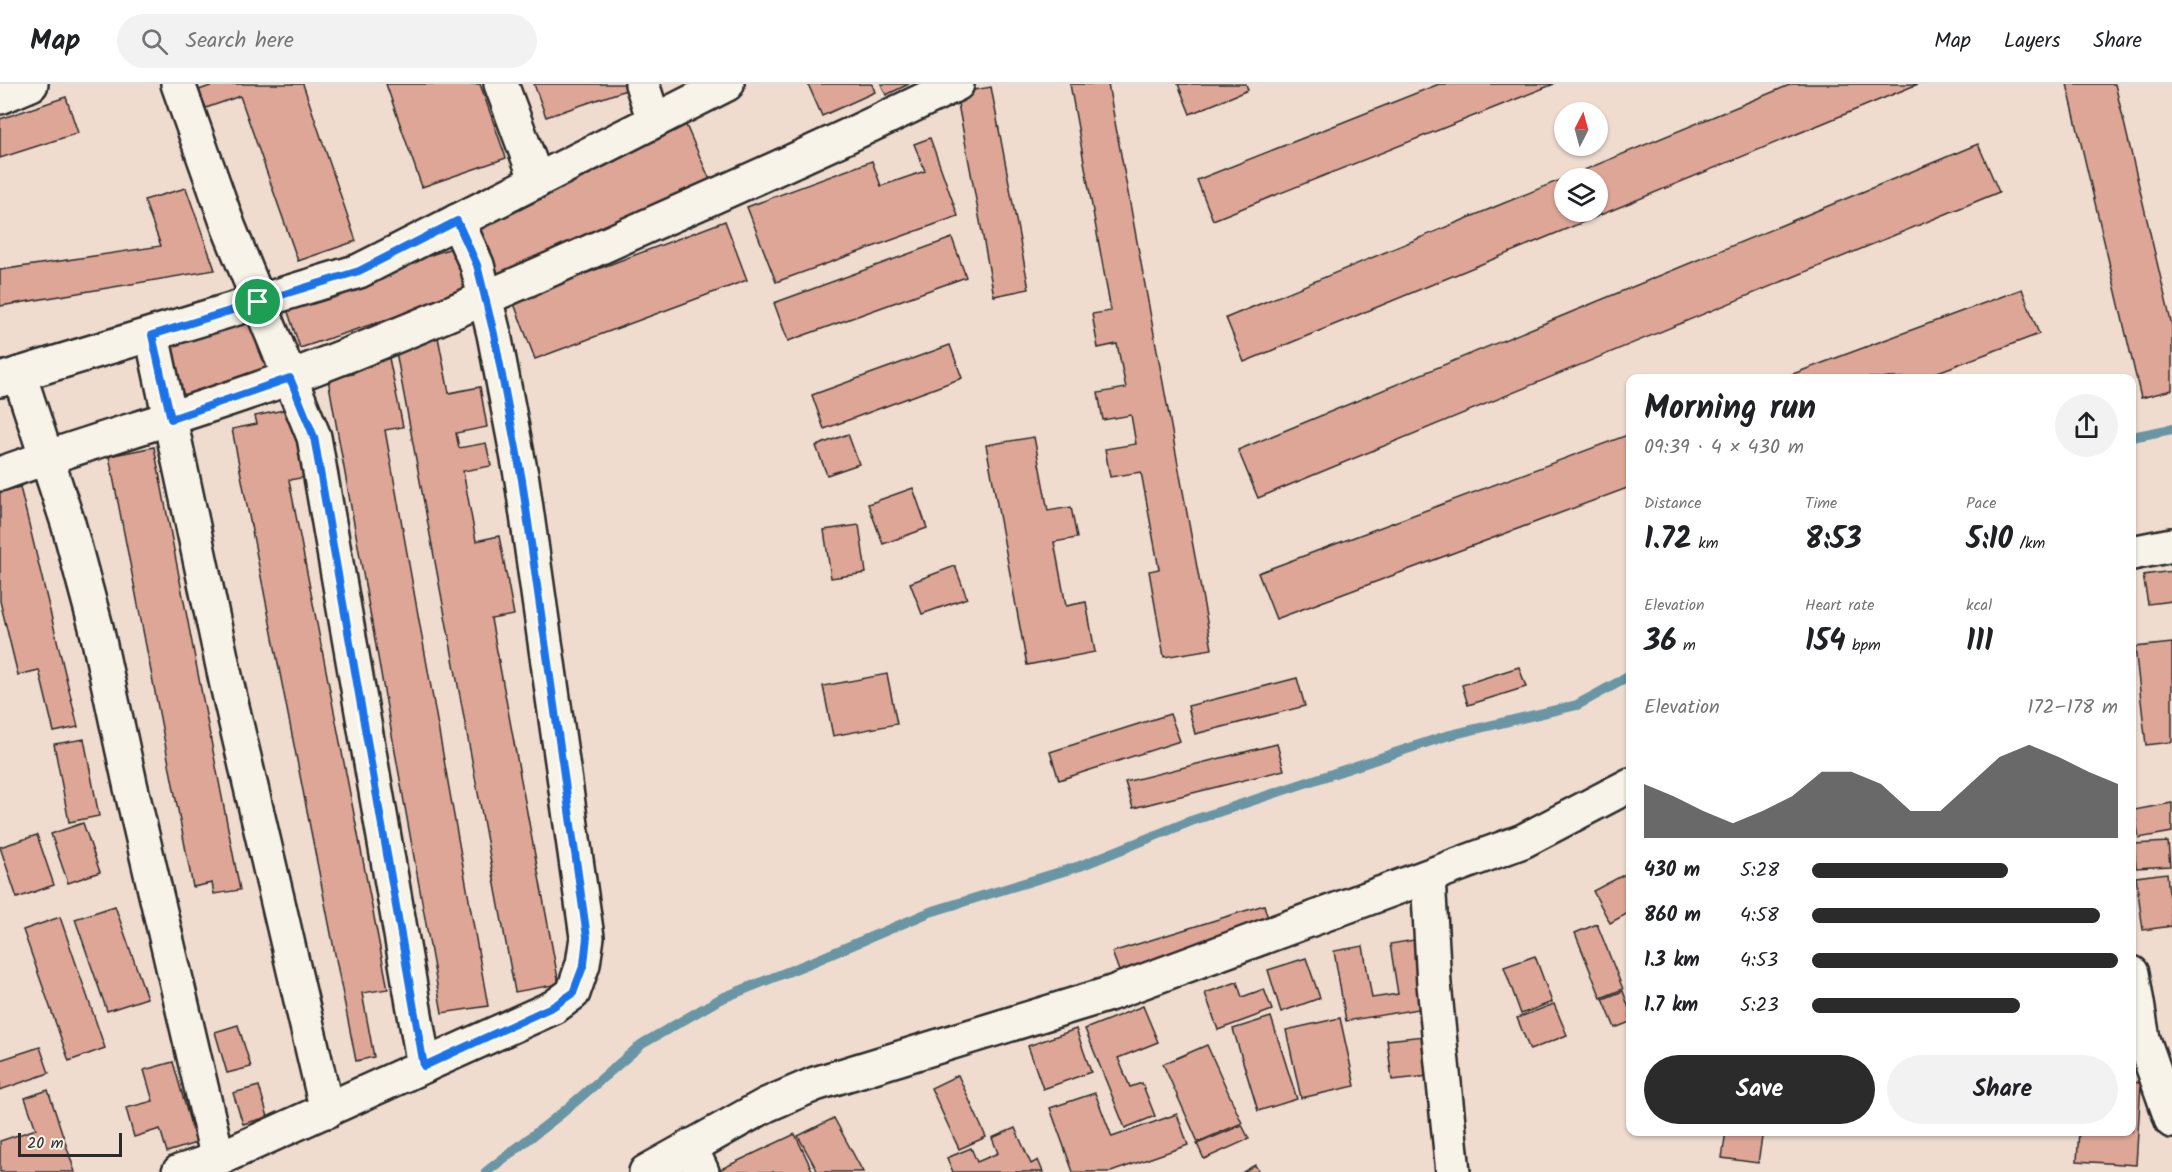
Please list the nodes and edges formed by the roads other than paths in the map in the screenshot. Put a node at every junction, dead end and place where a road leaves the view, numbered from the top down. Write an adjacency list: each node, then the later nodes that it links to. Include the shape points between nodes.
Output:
1 (30, 84): 7 (street)
2 (178, 84): 12 (street)
3 (501, 84): 9 (street)
4 (642, 84): 8 (street)
5 (727, 84): 8 (street)
6 (957, 84): 11 (street)
7 (0, 97)
8 (654, 121): 9 (street)
9 (537, 181): 10 (street)
10 (457, 221): 11 (street, via 477,265); 12 (street, via 359,271)
11 (486, 299): 15 (street); 24 (street, via 522,480 587,937 584,964 573,993 554,1006)
12 (258, 302): 13 (street); 15 (street)
13 (152, 335): 14 (street); 16 (street)
14 (10, 377): 17 (street)
15 (290, 378): 16 (street); 24 (street, via 314,437)
16 (171, 419): 17 (street); 25 (street, via 227,685)
17 (46, 457): 18 (street); 27 (street, via 96,627)
18 (0, 474)
19 (2172, 545): 20 (street)
20 (2136, 552)
21 (1626, 787): 22 (street, via 1523,841)
22 (1428, 877): 28 (street, via 1109,994 815,1084 766,1105); 31 (street, via 1434,984)
23 (2136, 997): 26 (street, via 2143,1039)
24 (424, 1066): 25 (street)
25 (327, 1111): 27 (street)
26 (2172, 1121)
27 (218, 1159): 29 (street)
28 (696, 1159): 30 (street)
29 (179, 1172)
30 (646, 1172)
31 (1453, 1172)

